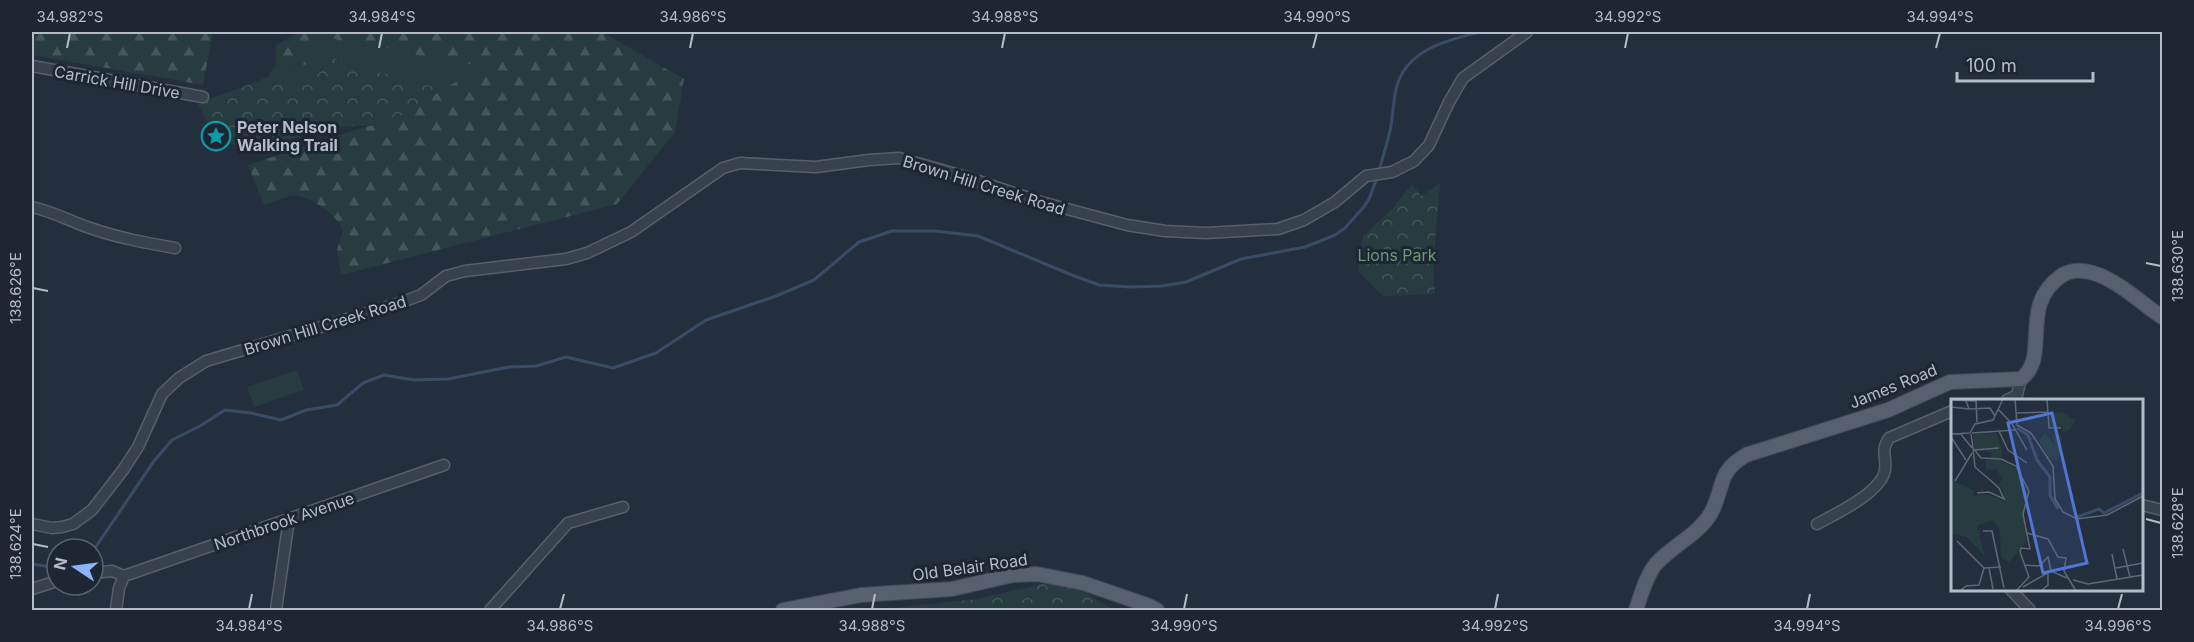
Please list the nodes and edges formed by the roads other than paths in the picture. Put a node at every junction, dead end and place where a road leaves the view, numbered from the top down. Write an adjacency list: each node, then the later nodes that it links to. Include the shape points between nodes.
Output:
1 (1527, 32): 15 (street, Brown Hill Creek Road, via 1463,78 1429,145 1414,161 1392,172 1366,176 1335,202 1278,229 1165,231 1041,202 899,158 816,167 740,163 723,168 631,232 587,253 446,276 421,295 394,306 206,361 178,378 162,394 133,455 92,510 73,524 52,528)
2 (32, 66): 3 (street, Carrick Hill Drive)
3 (203, 97)
4 (32, 207): 5 (street, via 112,236)
5 (175, 248)
6 (2163, 317): 7 (main road, via 2113,281 2077,270 2063,274 2043,293 2035,327 2033,364)
7 (2021, 379): 8 (street, via 2017,395); 25 (main road, James Road, via 1950,382 1888,410 1746,455 1723,478 1710,514 1654,566)
8 (2009, 399)
9 (1951, 412): 16 (street, via 1888,438 1883,452 1885,471 1878,482 1845,509)
10 (444, 465): 14 (street, Northbrook Avenue)
11 (2143, 505): 13 (street)
12 (623, 507): 22 (street, via 568,523)
13 (2163, 510)
14 (289, 519): 18 (street, Northbrook Avenue); 21 (street)
15 (32, 524)
16 (1817, 524)
17 (105, 572): 18 (street)
18 (124, 576): 20 (street)
19 (2013, 591): 26 (street)
20 (116, 610)
21 (276, 610)
22 (490, 610)
23 (783, 610): 24 (main road, Old Belair Road, via 861,595 952,589 1013,575 1037,574 1083,583)
24 (1157, 610)
25 (1636, 610)
26 (2030, 610)

